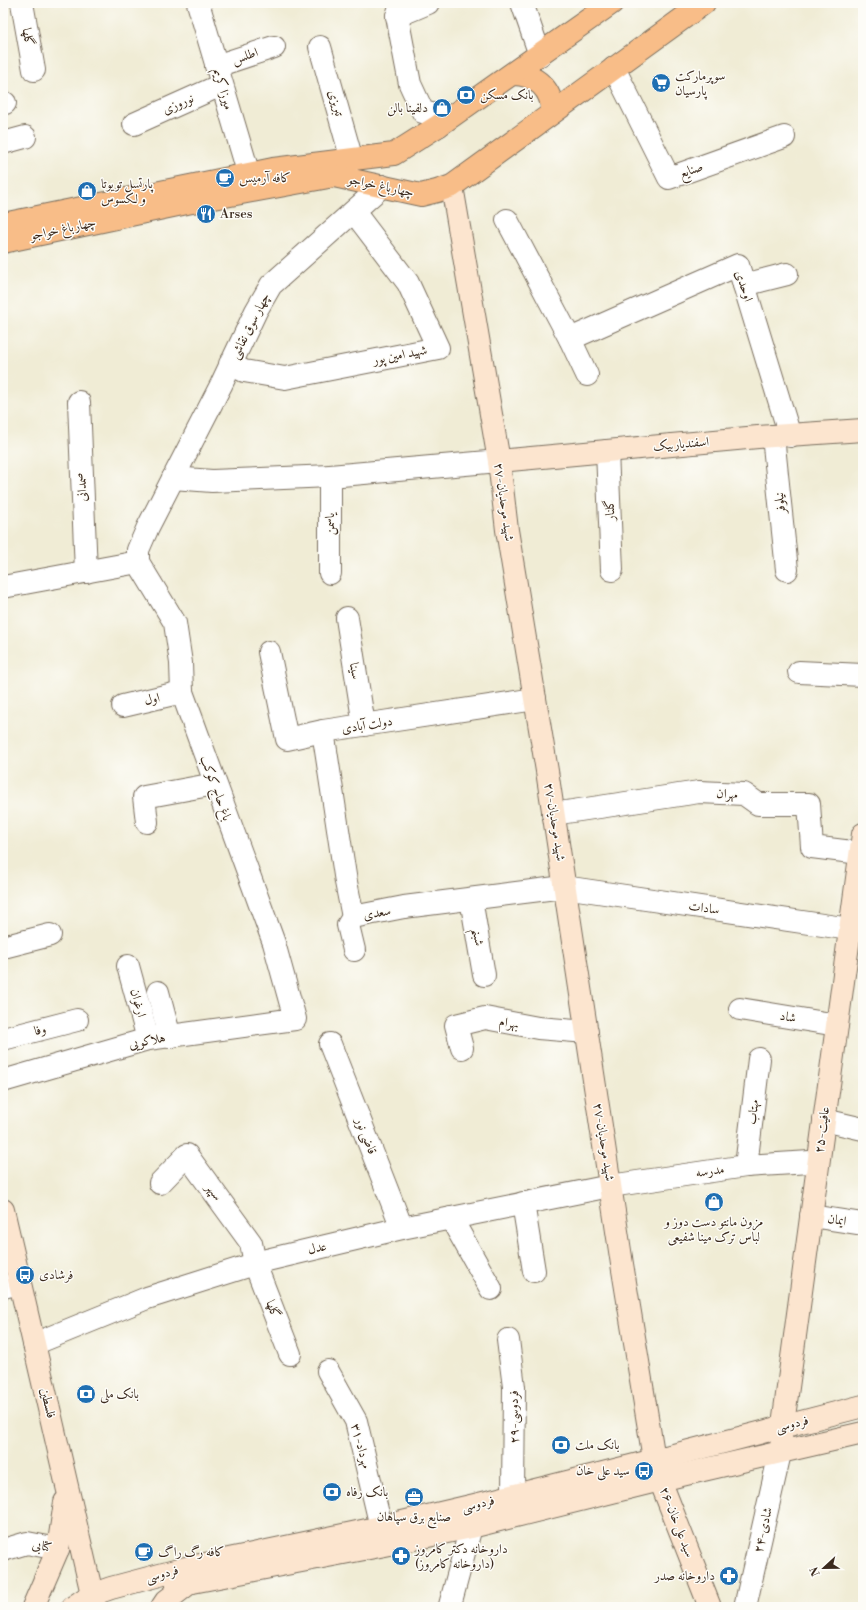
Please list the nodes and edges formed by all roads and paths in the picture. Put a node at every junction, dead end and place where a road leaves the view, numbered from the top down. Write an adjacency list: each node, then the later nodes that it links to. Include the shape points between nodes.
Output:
1 (22, 3): 12 (street, گلها)
2 (198, 3): 14 (street, میرزا کریم)
3 (428, 3): 7 (street)
4 (522, 3): 10 (street)
5 (612, 3): 10 (main road, چهارباغ خواجو)
6 (704, 3): 11 (main road, چهارباغ خواجو)
7 (399, 9): 17 (street, via 413,68 410,84 422,112 431,114)
8 (274, 46): 14 (street, اطلس)
9 (320, 47): 22 (street, تبریزی)
10 (540, 55): 13 (main road, چهارباغ خواجو)
11 (614, 68): 15 (main road, چهارباغ خواجو); 19 (street, صنایع, via 668,178)
12 (34, 70)
13 (513, 74): 15 (main road, via 528,76 543,85 551,98); 17 (main road, چهارباغ خواجو)
14 (219, 75): 16 (street, نوروزی); 23 (street, میرزا کریم)
15 (552, 113): 24 (main road, چهارباغ خواجو)
16 (134, 124)
17 (438, 126): 21 (main road, چهارباغ خواجو)
18 (25, 137): 20 (street)
19 (784, 137)
20 (3, 143)
21 (394, 154): 22 (main road, چهارباغ خواجو); 25 (main road, via 388,162 386,173)
22 (352, 160): 23 (main road, چهارباغ خواجو)
23 (250, 175): 28 (main road, چهارباغ خواجو)
24 (452, 186): 25 (main road, چهارباغ خواجو, via 421,195); 39 (main road, ۲۷-شهید موحدیان)
25 (390, 188): 26 (street, چهار سوق نقاشی); 29 (main road, چهارباغ خواجو, via 334,176 187,203)
26 (354, 212): 33 (street, چهار سوق نقاشی, via 271,285); 33 (street, شهید امین پور, via 408,283 438,348 285,378 244,372)
27 (507, 220): 32 (street)
28 (3, 224)
29 (3, 242)
30 (787, 274): 31 (street)
31 (744, 285): 32 (street, اوحدی, via 738,265); 37 (street, اوحدی)
32 (570, 339): 34 (street)
33 (230, 364): 41 (street, چهار سوق نقاشی)
34 (587, 375)
35 (79, 402): 45 (street, صمدانی)
36 (863, 430): 37 (main road, اسفندیاربیک)
37 (781, 436): 38 (main road, اسفندیاربیک); 44 (street, نیلوفر)
38 (607, 451): 39 (main road, اسفندیاربیک); 43 (street, گلنار)
39 (498, 461): 40 (street); 53 (main road, ۲۷-شهید موحدیان)
40 (330, 476): 41 (street, via 212,481); 46 (street, یاسمن)
41 (173, 478): 42 (street, چهار سوق نقاشی, via 138,550)
42 (138, 562): 45 (street); 52 (street, باغ حاج کوکب, via 175,623)
43 (612, 570)
44 (787, 570)
45 (86, 572): 47 (street)
46 (330, 573)
47 (4, 581)
48 (347, 618): 55 (street, سینا)
49 (269, 652): 56 (street, دولت آبادی, via 287,739)
50 (798, 672): 51 (street)
51 (863, 675)
52 (182, 692): 54 (street, اول); 57 (street, باغ حاج کوکب)
53 (535, 699): 55 (street, دولت آبادی); 58 (main road, ۲۷-شهید موحدیان)
54 (123, 706)
55 (364, 725): 56 (street, دولت آبادی)
56 (323, 731): 63 (street, سعدی)
57 (215, 784): 59 (street, via 144,797); 72 (street, باغ حاج کوکب, via 274,943)
58 (553, 814): 60 (street, مهران, via 699,792 744,794 758,804 809,804 812,847); 61 (main road, ۲۷-شهید موحدیان)
59 (147, 822)
60 (862, 843): 74 (main road, ۲۵-عافیت)
61 (564, 887): 62 (street, سعدی); 64 (street, سادات); 75 (main road, ۲۷-شهید موحدیان)
62 (471, 899): 63 (street, سعدی, via 404,907); 69 (street, شبنم)
63 (353, 917): 67 (street, via 348,925)
64 (843, 928)
65 (50, 935): 66 (street)
66 (3, 947)
67 (354, 950)
68 (128, 966): 78 (street, ارغوان)
69 (484, 975)
70 (158, 992): 76 (street)
71 (740, 1009): 74 (street, شاد)
72 (295, 1019): 76 (street, هلاکویی)
73 (77, 1020): 77 (street, وفا)
74 (837, 1025): 83 (main road, ۲۵-عافیت)
75 (587, 1032): 80 (street, بهرام, via 538,1028 485,1018 456,1025); 88 (main road, ۲۷-شهید موحدیان)
76 (170, 1037): 78 (street, هلاکویی)
77 (3, 1039)
78 (148, 1039): 82 (street, هلاکویی)
79 (330, 1044): 94 (street, قاضی نور)
80 (462, 1048)
81 (759, 1059): 86 (street, مهتاب)
82 (3, 1080)
83 (824, 1120): 84 (street); 90 (main road, ۲۵-عافیت)
84 (863, 1129)
85 (810, 1162): 86 (street, مدرسه)
86 (746, 1166): 88 (street, مدرسه)
87 (160, 1183): 95 (street, سپهر, via 187,1155 251,1243)
88 (610, 1186): 89 (street, عدل); 107 (main road, ۲۷-شهید موحدیان)
89 (523, 1203): 91 (street, عدل); 96 (street)
90 (810, 1216): 93 (street, ایمان); 104 (main road, ۲۵-عافیت)
91 (451, 1218): 94 (street, عدل); 98 (street)
92 (4, 1220): 97 (main road, فلسطین)
93 (863, 1224)
94 (402, 1228): 95 (street, عدل)
95 (255, 1264): 100 (street, عدل, via 147,1298); 101 (street, گلها)
96 (534, 1271)
97 (12, 1285): 100 (main road, فلسطین)
98 (491, 1289)
99 (508, 1340): 110 (street, ۲۹-فردوسی, via 514,1387)
100 (34, 1344): 109 (main road, فلسطین)
101 (290, 1354)
102 (328, 1371): 111 (street, ۳۱-مهرداد, via 356,1421)
103 (863, 1406): 104 (main road, فردوسی)
104 (782, 1426): 106 (main road, ۲۵-عافیت); 107 (main road, فردوسی)
105 (863, 1433): 106 (main road, فردوسی)
106 (780, 1453): 108 (main road, فردوسی); 122 (street, ۲۴-شادی)
107 (654, 1459): 108 (main road, ۲۶-سید علی خان); 110 (main road, فردوسی)
108 (660, 1480): 112 (main road, فردوسی); 121 (main road, ۲۶-سید علی خان)
109 (67, 1489): 113 (main road); 116 (main road, فلسطین)
110 (513, 1495): 111 (main road, فردوسی)
111 (381, 1527): 116 (main road, فردوسی, via 186,1568 111,1588)
112 (471, 1527): 115 (main road, فردوسی); 120 (street, via 450,1605)
113 (58, 1549): 114 (street, کتابی, via 27,1543); 117 (main road)
114 (3, 1550)
115 (192, 1581): 116 (main road, فردوسی); 119 (main road)
116 (94, 1603): 118 (main road)
117 (32, 1607)
118 (73, 1607)
119 (162, 1607)
120 (452, 1607)
121 (710, 1607)
122 (745, 1607)

